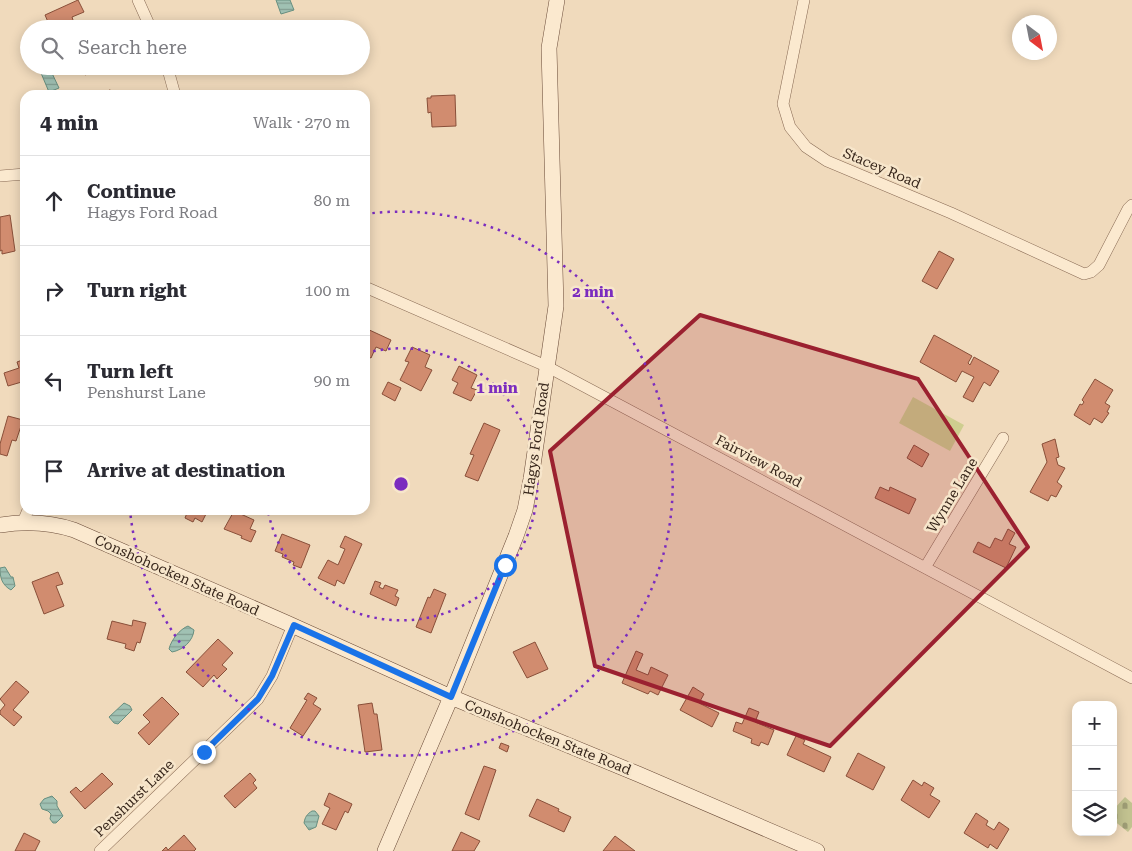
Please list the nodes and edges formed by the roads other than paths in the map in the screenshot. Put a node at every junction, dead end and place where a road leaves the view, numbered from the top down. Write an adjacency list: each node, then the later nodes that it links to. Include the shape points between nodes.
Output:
1 (138, 0): 4 (street)
2 (557, 0): 11 (main road, Hagys Ford Road, via 549,48 556,306)
3 (804, 0): 9 (street, Stacey Road, via 783,104 790,127 806,146 827,161 1084,274 1099,265)
4 (147, 20)
5 (169, 75): 6 (street)
6 (174, 90)
7 (20, 174): 8 (street)
8 (0, 176)
9 (1132, 205)
10 (370, 289): 11 (street, Fairview Road)
11 (546, 366): 15 (street, Fairview Road); 18 (main road, Hagys Ford Road, via 525,510)
12 (1003, 438): 15 (street, Wynne Lane)
13 (25, 516): 14 (main road, Conshohocken State Road); 16 (main road, Conshohocken State Road, via 74,530)
14 (0, 525)
15 (926, 566): 17 (street, Fairview Road)
16 (294, 625): 18 (main road, Conshohocken State Road); 19 (street, Penshurst Lane, via 272,676 258,699)
17 (1132, 678)
18 (451, 697): 20 (main road, Hagys Ford Road); 21 (main road, Conshohocken State Road)
19 (100, 851)
20 (385, 851)
21 (817, 851)

